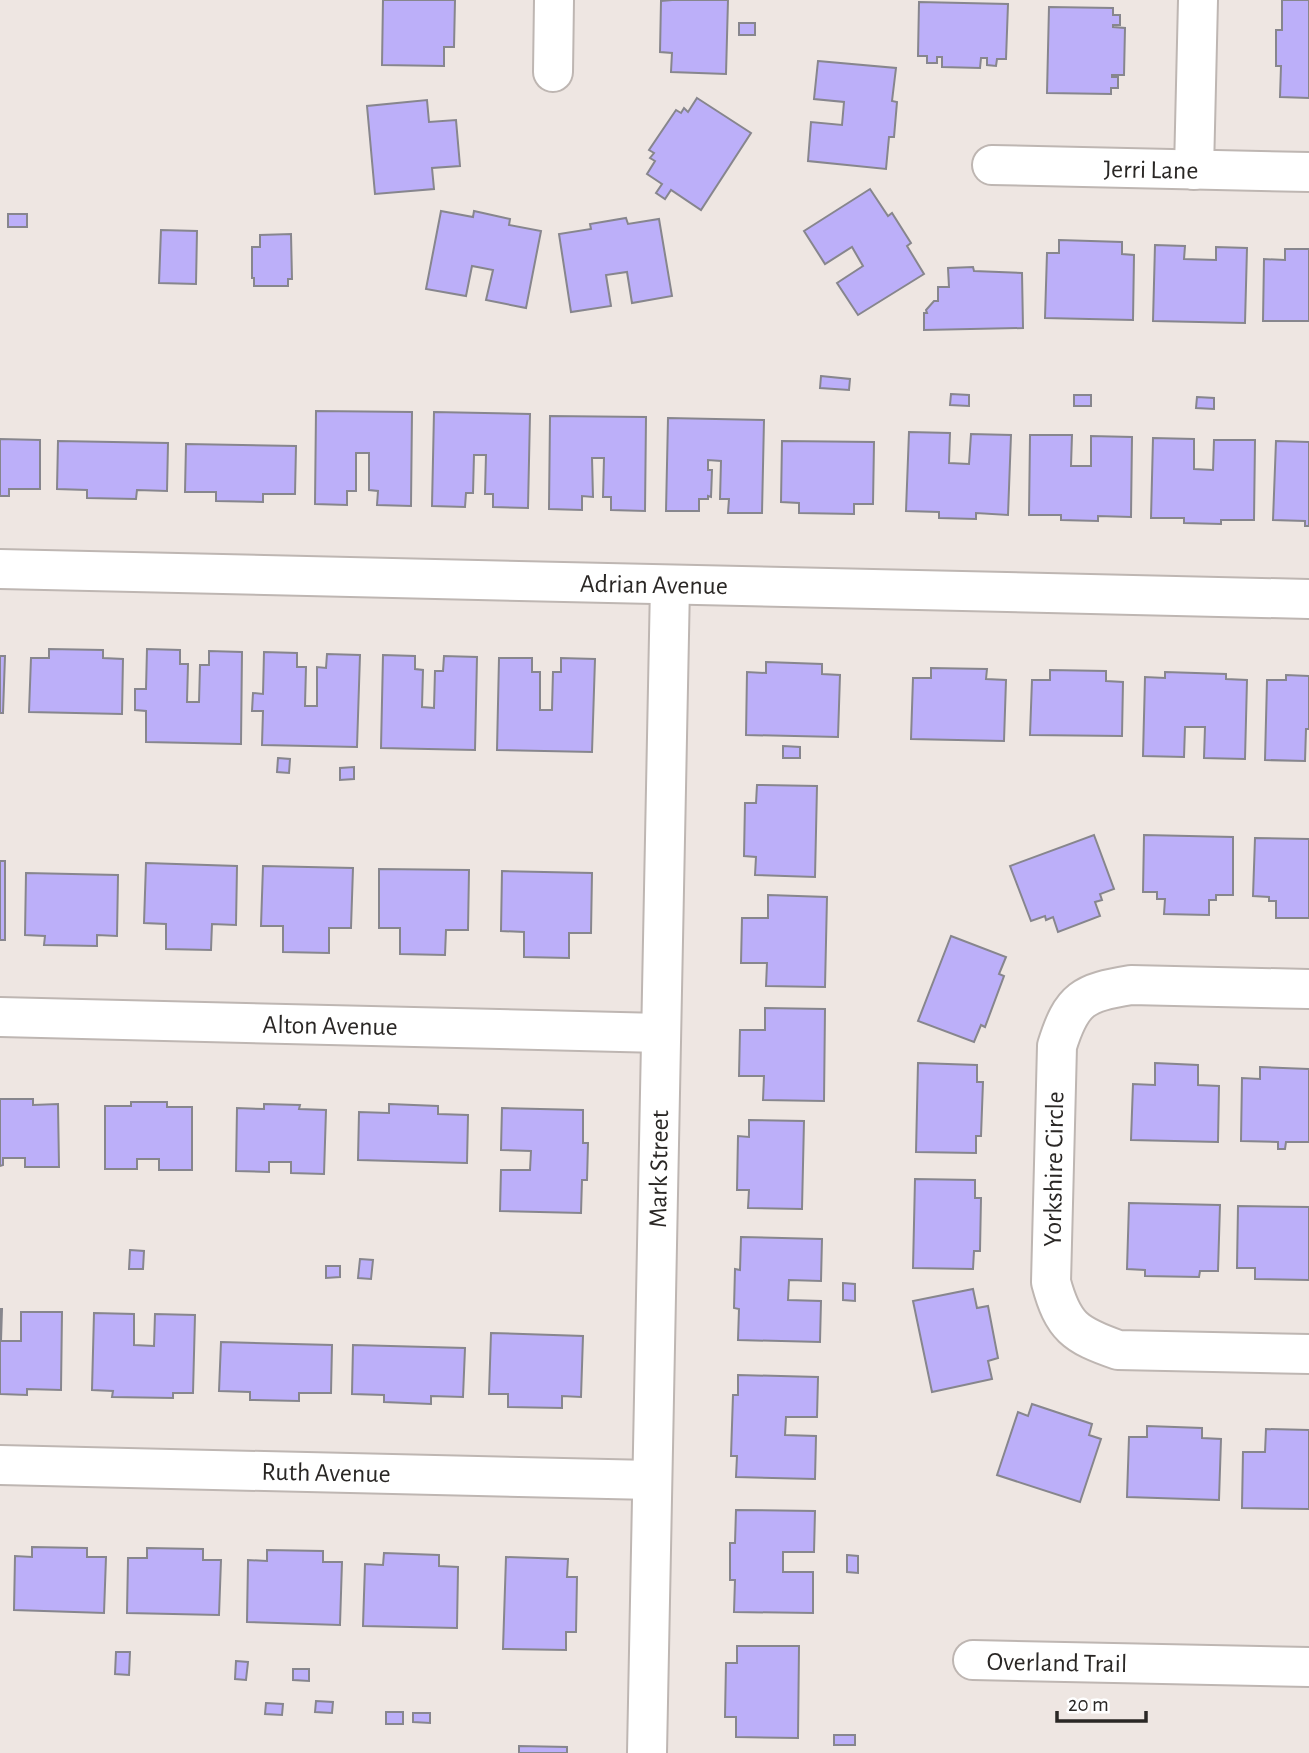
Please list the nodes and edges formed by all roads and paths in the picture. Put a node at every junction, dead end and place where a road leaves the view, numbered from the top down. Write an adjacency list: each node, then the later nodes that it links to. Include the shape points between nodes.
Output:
1 (554, 0): 3 (street)
2 (1198, 0): 5 (street)
3 (553, 72)
4 (992, 165): 5 (street, Jerri Lane)
5 (1194, 170): 6 (street, Jerri Lane)
6 (1309, 172)
7 (0, 569): 8 (street, Adrian Avenue)
8 (670, 585): 9 (street, Adrian Avenue); 12 (street, Mark Street)
9 (1309, 599)
10 (1309, 989): 13 (street, Yorkshire Circle, via 1131,985 1103,990 1078,1002 1065,1019 1057,1046 1051,1282 1058,1308 1072,1328 1118,1350)
11 (0, 1017): 12 (street, Alton Avenue)
12 (661, 1033): 15 (street, Mark Street)
13 (1309, 1354)
14 (0, 1465): 15 (street, Ruth Avenue)
15 (652, 1480): 18 (street, Mark Street)
16 (973, 1660): 17 (street, Overland Trail)
17 (1309, 1667)
18 (647, 1753)

